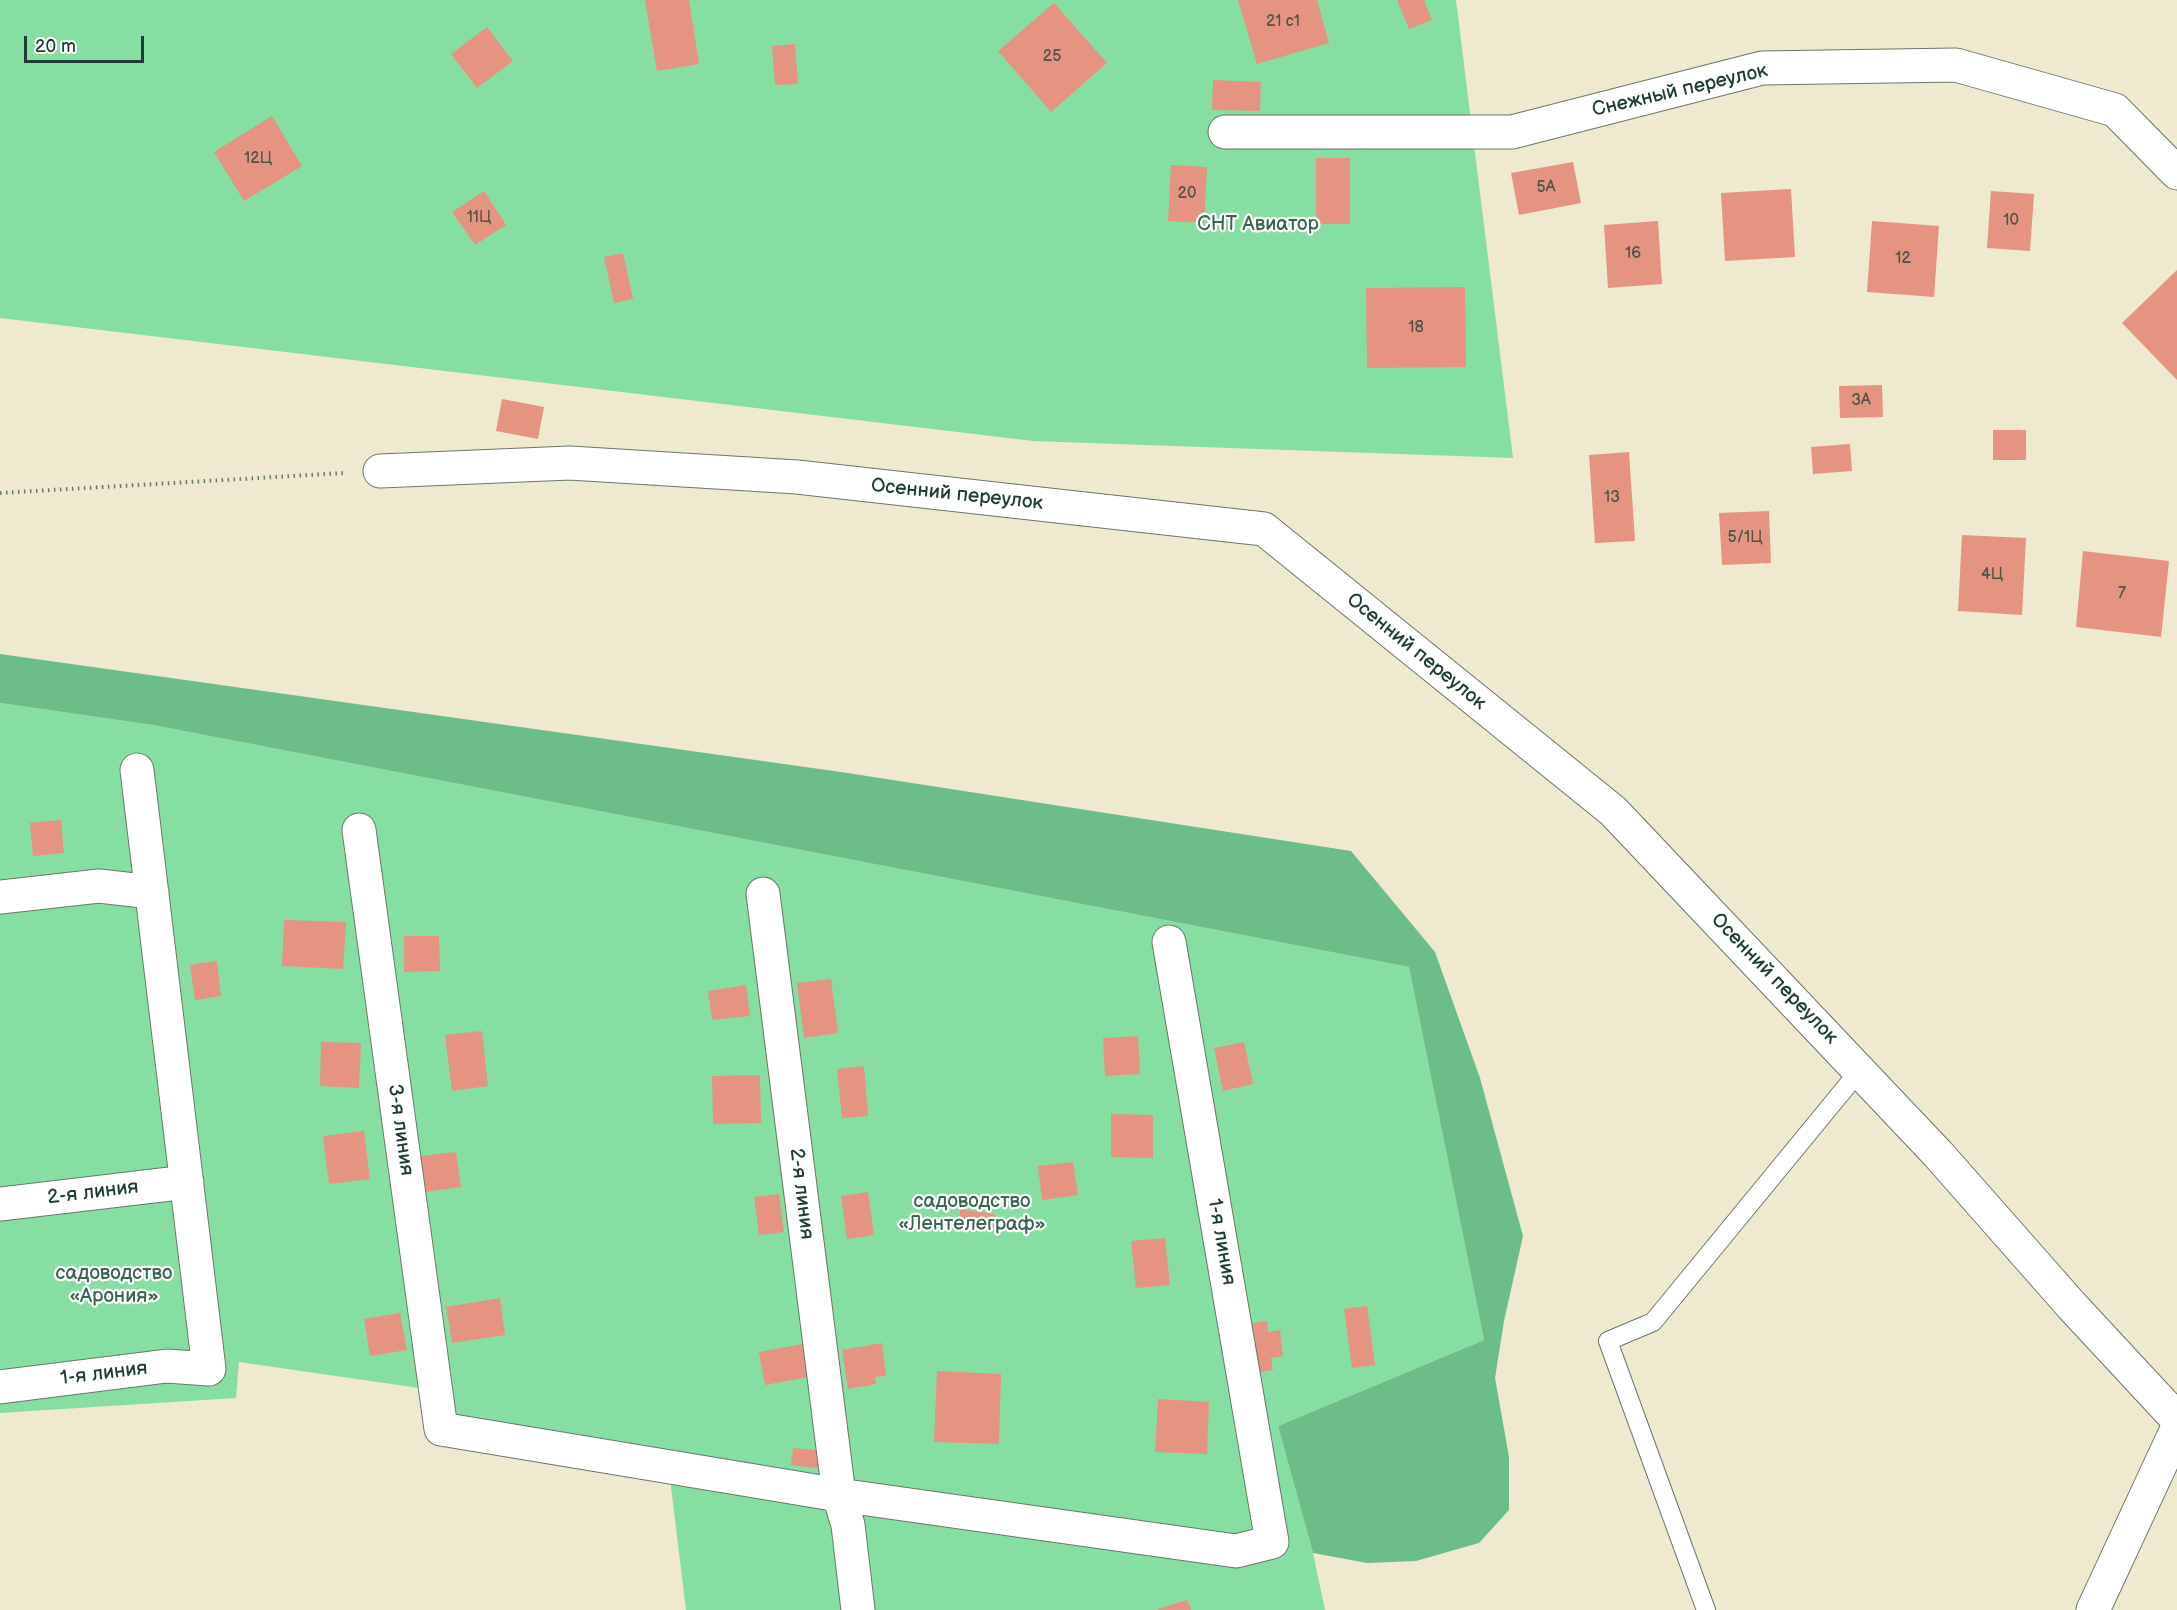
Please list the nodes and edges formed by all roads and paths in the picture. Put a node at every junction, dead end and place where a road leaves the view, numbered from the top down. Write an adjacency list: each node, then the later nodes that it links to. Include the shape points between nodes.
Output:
1 (1225, 132): 2 (street, Снежный переулок, via 1512,132 1762,68 1956,65 2115,110)
2 (2177, 173)
3 (381, 471): 4 (path); 11 (street, Осенний переулок, via 570,463 762,475 1264,529 1613,811)
4 (0, 492)
5 (137, 770): 7 (street)
6 (359, 830): 17 (street, 3-я линия, via 441,1429)
7 (152, 892): 9 (street, via 99,886); 12 (street)
8 (763, 894): 17 (street, 2-я линия)
9 (0, 897)
10 (1169, 942): 17 (street, 1-я линия, via 1272,1542 1236,1551)
11 (1860, 1070): 15 (street, Осенний переулок); 19 (lane, via 1653,1322 1608,1341)
12 (187, 1182): 13 (street, 2-я линия); 14 (street, 1-я линия, via 209,1369 167,1366)
13 (0, 1204)
14 (0, 1388)
15 (2177, 1419)
16 (2177, 1429): 20 (street)
17 (839, 1495): 18 (street, 2-я линия, via 848,1525)
18 (858, 1610)
19 (1706, 1610)
20 (2093, 1610)

